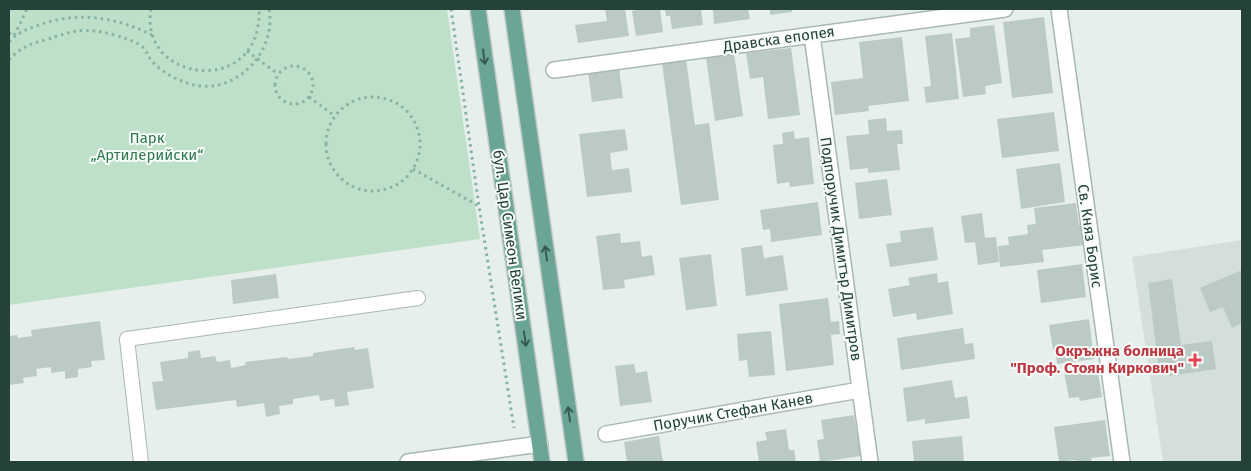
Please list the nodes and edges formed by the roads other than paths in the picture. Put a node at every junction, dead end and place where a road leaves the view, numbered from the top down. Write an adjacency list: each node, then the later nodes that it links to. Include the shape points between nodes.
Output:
1 (478, 9): 10 (main road, бул. Цар Симеон Велики, one-way to 10)
2 (512, 9): 14 (main road, one-way to 2)
3 (1004, 9): 5 (street, Дравска епопея)
4 (1059, 9): 16 (street, Св. Княз Борис)
5 (812, 35): 6 (street, Дравска епопея); 8 (street, Подпоручик Димитър Димитров)
6 (554, 70)
7 (418, 298): 11 (lane, via 127,338)
8 (860, 390): 9 (street, Поручик Стефан Канев); 15 (street, Подпоручик Димитър Димитров)
9 (606, 434)
10 (540, 444): 12 (street); 13 (main road, бул. Цар Симеон Велики)
11 (141, 462)
12 (408, 462)
13 (542, 462)
14 (576, 462)
15 (870, 462)
16 (1122, 462)

